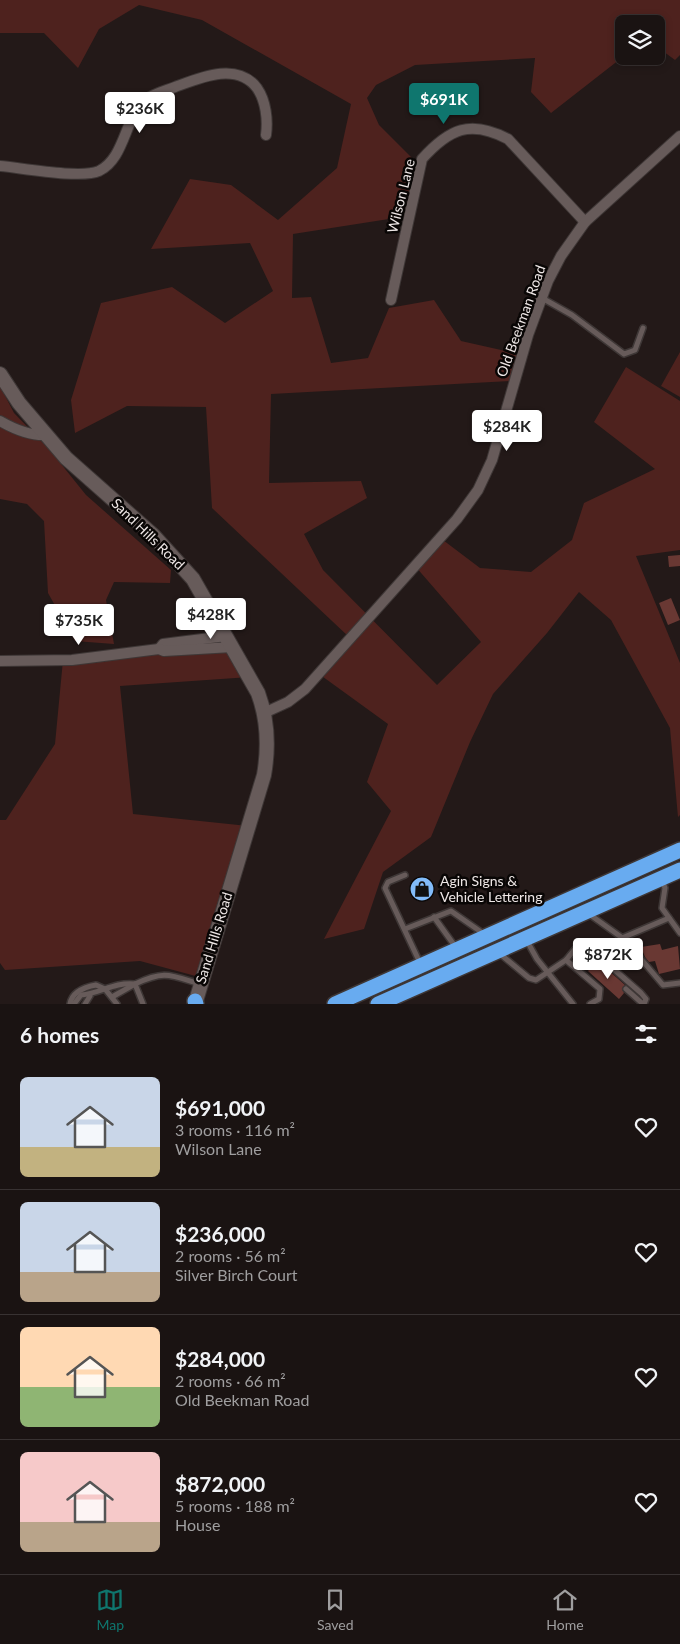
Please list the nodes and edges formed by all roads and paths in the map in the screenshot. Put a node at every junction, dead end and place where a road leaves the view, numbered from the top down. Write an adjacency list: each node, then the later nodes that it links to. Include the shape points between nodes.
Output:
1 (266, 135): 3 (street, via 266,113 254,84 225,73 211,73 144,101 110,163 99,171 74,174)
2 (680, 136): 4 (street, Old Beekman Road)
3 (0, 166)
4 (585, 222): 5 (street, Old Beekman Road, via 561,256); 6 (street, Wilson Lane, via 508,139 473,126 456,132 436,143 422,159)
5 (541, 298): 7 (lane, via 572,315 624,354 635,350); 13 (street, Old Beekman Road, via 492,460 478,490 457,519 305,689 288,702)
6 (391, 300)
7 (644, 328)
8 (0, 374): 10 (street, Sand Hills Road, via 19,404)
9 (0, 421): 10 (street, via 14,429)
10 (46, 435): 11 (street, Sand Hills Road, via 66,458 178,561 193,579)
11 (229, 641): 12 (street, via 164,644 159,648 72,660); 13 (street, Sand Hills Road, via 258,693)
12 (0, 661)
13 (264, 712): 35 (street, Sand Hills Road, via 268,747 264,775)
14 (680, 850): 23 (highway)
15 (680, 870): 17 (highway)
16 (405, 875): 21 (lane, via 385,885)
17 (662, 878): 18 (highway); 20 (lane, via 665,888 662,908)
18 (586, 912): 24 (highway); 25 (lane)
19 (434, 917): 21 (lane); 23 (lane, via 451,911); 27 (lane)
20 (669, 918): 22 (lane); 25 (lane)
21 (405, 929): 31 (lane)
22 (680, 933)
23 (486, 936): 27 (highway)
24 (526, 938): 28 (highway); 32 (lane)
25 (622, 938): 33 (lane, via 635,947 641,960 663,985)
26 (583, 948): 29 (lane, via 573,950); 30 (lane); 50 (lane, via 593,950 616,969 646,998)
27 (457, 949): 31 (highway)
28 (496, 952): 32 (lane, via 529,978 536,980); 47 (highway)
29 (566, 960): 32 (lane); 49 (lane, via 600,989 599,999)
30 (596, 963)
31 (421, 965): 46 (highway)
32 (548, 972): 48 (lane)
33 (680, 983)
34 (135, 984): 35 (lane, via 154,975 168,974); 36 (lane); 39 (lane); 45 (lane)
35 (200, 984): 40 (street, Sand Hills Road)
36 (105, 989): 38 (lane); 39 (lane); 41 (lane, via 96,985 86,987 74,995)
37 (626, 989): 50 (lane)
38 (90, 996): 42 (lane, via 81,995); 43 (lane)
39 (112, 997): 44 (lane)
40 (195, 1003)
41 (70, 1004)
42 (74, 1004)
43 (85, 1004)
44 (117, 1004)
45 (143, 1004)
46 (335, 1004)
47 (378, 1004)
48 (572, 1004)
49 (590, 1004)
50 (644, 1004)

